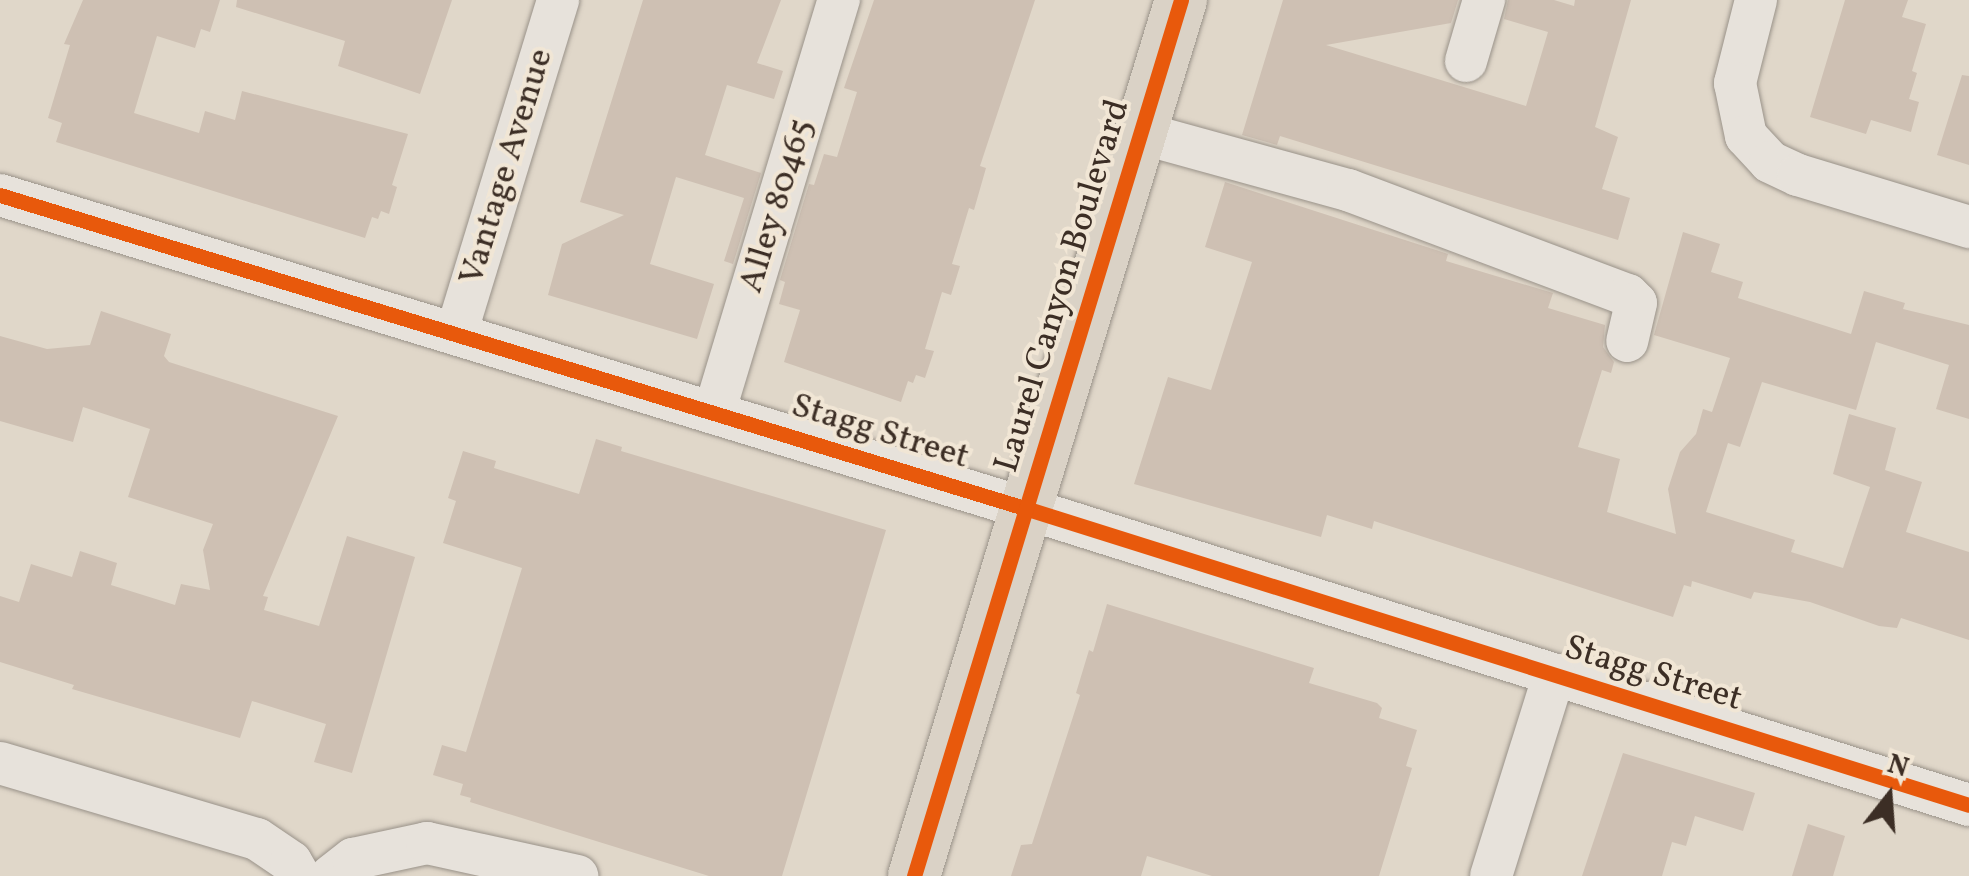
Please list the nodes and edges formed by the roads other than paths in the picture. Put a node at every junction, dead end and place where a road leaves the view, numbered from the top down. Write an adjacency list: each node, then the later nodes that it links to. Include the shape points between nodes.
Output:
1 (558, 0): 10 (street, Vantage Avenue)
2 (839, 0): 12 (street, Alley 80465)
3 (1180, 0): 7 (main road, Laurel Canyon Boulevard)
4 (1484, 0): 6 (street)
5 (1756, 0): 9 (street, via 1735,83 1746,136 1770,162)
6 (1466, 61)
7 (1141, 133): 11 (street, via 1348,190 1628,295 1636,303); 13 (main road, Laurel Canyon Boulevard)
8 (0, 195): 10 (street, Stagg Street)
9 (1969, 228)
10 (456, 334): 12 (street, Stagg Street)
11 (1627, 340)
12 (714, 413): 13 (street, Stagg Street)
13 (1028, 509): 14 (street, Stagg Street); 20 (main road, Laurel Canyon Boulevard)
14 (1554, 675): 16 (street, Stagg Street); 21 (street)
15 (0, 763): 17 (street, via 257,838 291,862)
16 (1969, 805)
17 (299, 876)
18 (331, 876): 19 (street, via 353,858 427,844)
19 (578, 876)
20 (914, 876)
21 (1491, 876)

